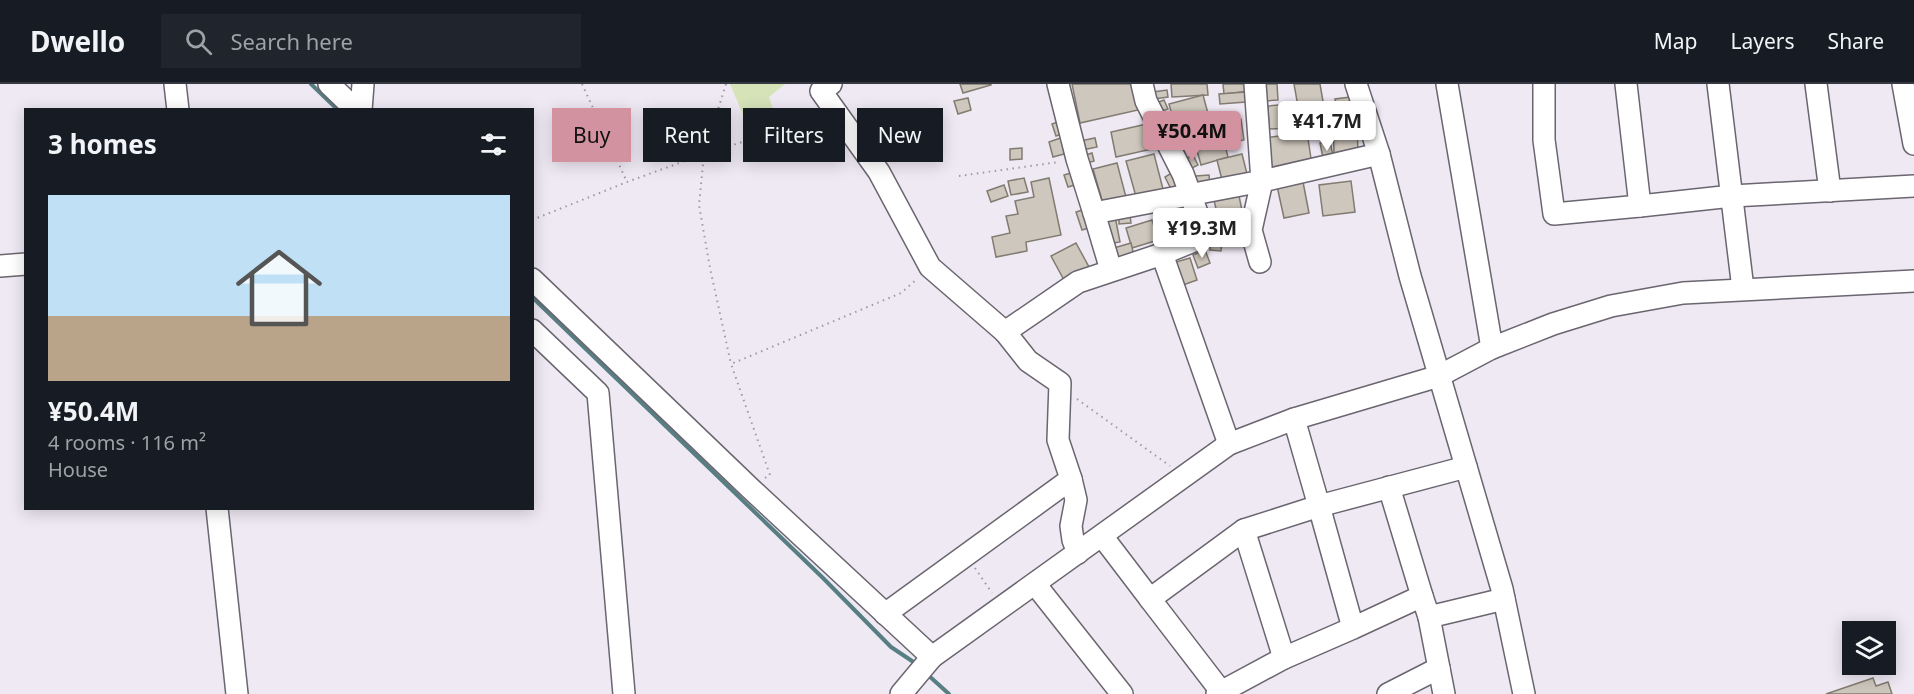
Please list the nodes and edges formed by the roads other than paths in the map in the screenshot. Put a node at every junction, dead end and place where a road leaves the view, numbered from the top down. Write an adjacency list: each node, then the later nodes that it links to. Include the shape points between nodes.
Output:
1 (175, 84): 15 (street)
2 (329, 84): 16 (street)
3 (363, 84): 17 (street)
4 (831, 84): 36 (street, via 821,91 879,172 930,267)
5 (1058, 84): 26 (street)
6 (1142, 84): 23 (street, via 1146,101)
7 (1255, 84): 20 (street)
8 (1356, 84): 19 (street)
9 (1447, 84): 37 (street)
10 (1544, 84): 25 (street, via 1544,140 1554,214)
11 (1626, 84): 25 (street)
12 (1718, 84): 24 (street)
13 (1816, 84): 22 (street)
14 (1903, 84): 18 (street)
15 (178, 108)
16 (354, 108)
17 (362, 108)
18 (1914, 144)
19 (1379, 154): 20 (street); 38 (street)
20 (1262, 181): 23 (street); 28 (street, via 1251,230)
21 (1914, 186): 22 (street)
22 (1830, 191): 24 (street)
23 (1191, 194): 26 (street); 27 (street, via 1204,232 1196,240)
24 (1732, 196): 25 (street); 34 (street)
25 (1640, 206)
26 (1094, 213): 31 (street)
27 (1162, 254): 31 (street); 40 (street)
28 (1260, 262)
29 (24, 264): 30 (street)
30 (0, 266)
31 (1112, 270): 36 (street, via 1078,282)
32 (534, 281): 53 (street)
33 (1914, 281): 34 (street)
34 (1743, 289): 37 (street, via 1683,293 1611,306)
35 (534, 332): 62 (street, via 598,393)
36 (1005, 332): 42 (street, via 1028,361 1060,382 1058,440)
37 (1492, 348): 38 (street)
38 (1439, 376): 39 (street); 41 (street)
39 (1294, 419): 40 (street); 44 (street)
40 (1229, 444): 47 (street)
41 (1466, 467): 43 (street); 52 (street)
42 (1071, 478): 48 (street, via 1076,500 1071,526); 53 (street)
43 (1389, 487): 44 (street); 50 (street)
44 (1319, 506): 46 (street); 55 (street)
45 (217, 510): 61 (street)
46 (1244, 530): 51 (street); 57 (street)
47 (1102, 536): 48 (street); 51 (street)
48 (1078, 553): 49 (street)
49 (1035, 584): 56 (street); 63 (street)
50 (1422, 596): 54 (street); 55 (street)
51 (1150, 599): 60 (street)
52 (1504, 599): 54 (street); 66 (street)
53 (885, 614): 56 (street)
54 (1429, 617): 58 (street)
55 (1353, 628): 57 (street)
56 (932, 657): 59 (street)
57 (1284, 658): 60 (street)
58 (1439, 668): 64 (street); 65 (street)
59 (905, 693)
60 (1220, 693)
61 (237, 694)
62 (624, 694)
63 (1122, 694)
64 (1388, 694)
65 (1444, 694)
66 (1524, 694)

